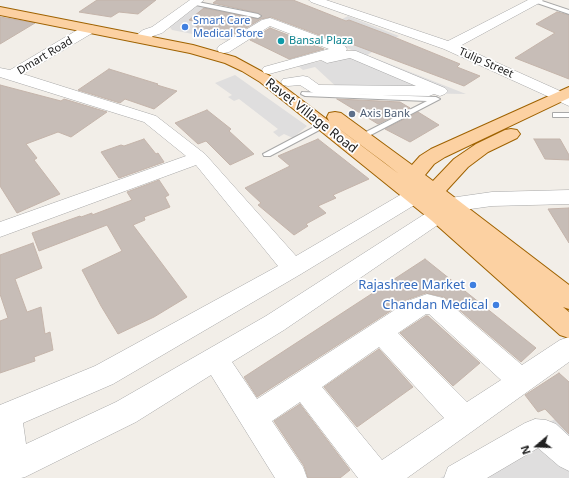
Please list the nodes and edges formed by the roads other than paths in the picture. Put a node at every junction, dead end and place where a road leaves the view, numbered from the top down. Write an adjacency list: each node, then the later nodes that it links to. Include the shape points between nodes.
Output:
1 (315, 0): 10 (street)
2 (537, 0): 6 (lane); 10 (street, Tulip Street)
3 (192, 1): 7 (lane); 9 (street, via 158,30)
4 (0, 2): 9 (main road, Ravet Village Road)
5 (0, 11): 8 (main road, Ravet Village Road)
6 (569, 12)
7 (258, 16)
8 (89, 29): 9 (main road, Ravet Village Road); 12 (street, Dmart Road)
9 (144, 36): 11 (main road, Ravet Village Road); 16 (main road, Ravet Village Road, via 230,60 265,79)
10 (449, 46): 15 (street, Tulip Street)
11 (224, 49): 13 (main road, Ravet Village Road, via 245,57); 13 (street, via 270,22 340,49)
12 (6, 74): 19 (street, via 145,117)
13 (278, 76): 13 (street, via 351,54 440,91 312,88 303,80); 14 (main road, Ravet Village Road)
14 (305, 94): 17 (main road, Ravet Village Road); 17 (lane, via 436,99)
15 (565, 104): 20 (main road, via 461,162); 20 (main road, via 438,152 427,160)
16 (324, 126): 18 (lane); 20 (main road, Ravet Village Road)
17 (363, 138): 20 (main road, Ravet Village Road)
18 (267, 154)
19 (199, 158): 22 (street); 23 (street)
20 (430, 197): 21 (street); 23 (street); 24 (main road, Ravet Village Road); 25 (main road, Ravet Village Road); 28 (street, via 276,323)
21 (569, 197)
22 (0, 230)
23 (293, 268): 31 (street, via 104,375)
24 (569, 299)
25 (569, 327)
26 (381, 332): 29 (street, via 418,307 435,304); 30 (street); 33 (street)
27 (569, 348): 29 (street)
28 (215, 359): 32 (street); 35 (street, via 126,412)
29 (521, 381): 33 (street)
30 (303, 384): 32 (street); 37 (street)
31 (4, 418): 35 (street)
32 (253, 418): 36 (street)
33 (465, 420): 38 (street)
34 (569, 456): 39 (street, via 546,434 534,433)
35 (7, 469)
36 (292, 478)
37 (377, 478)
38 (381, 478)
39 (459, 478)

